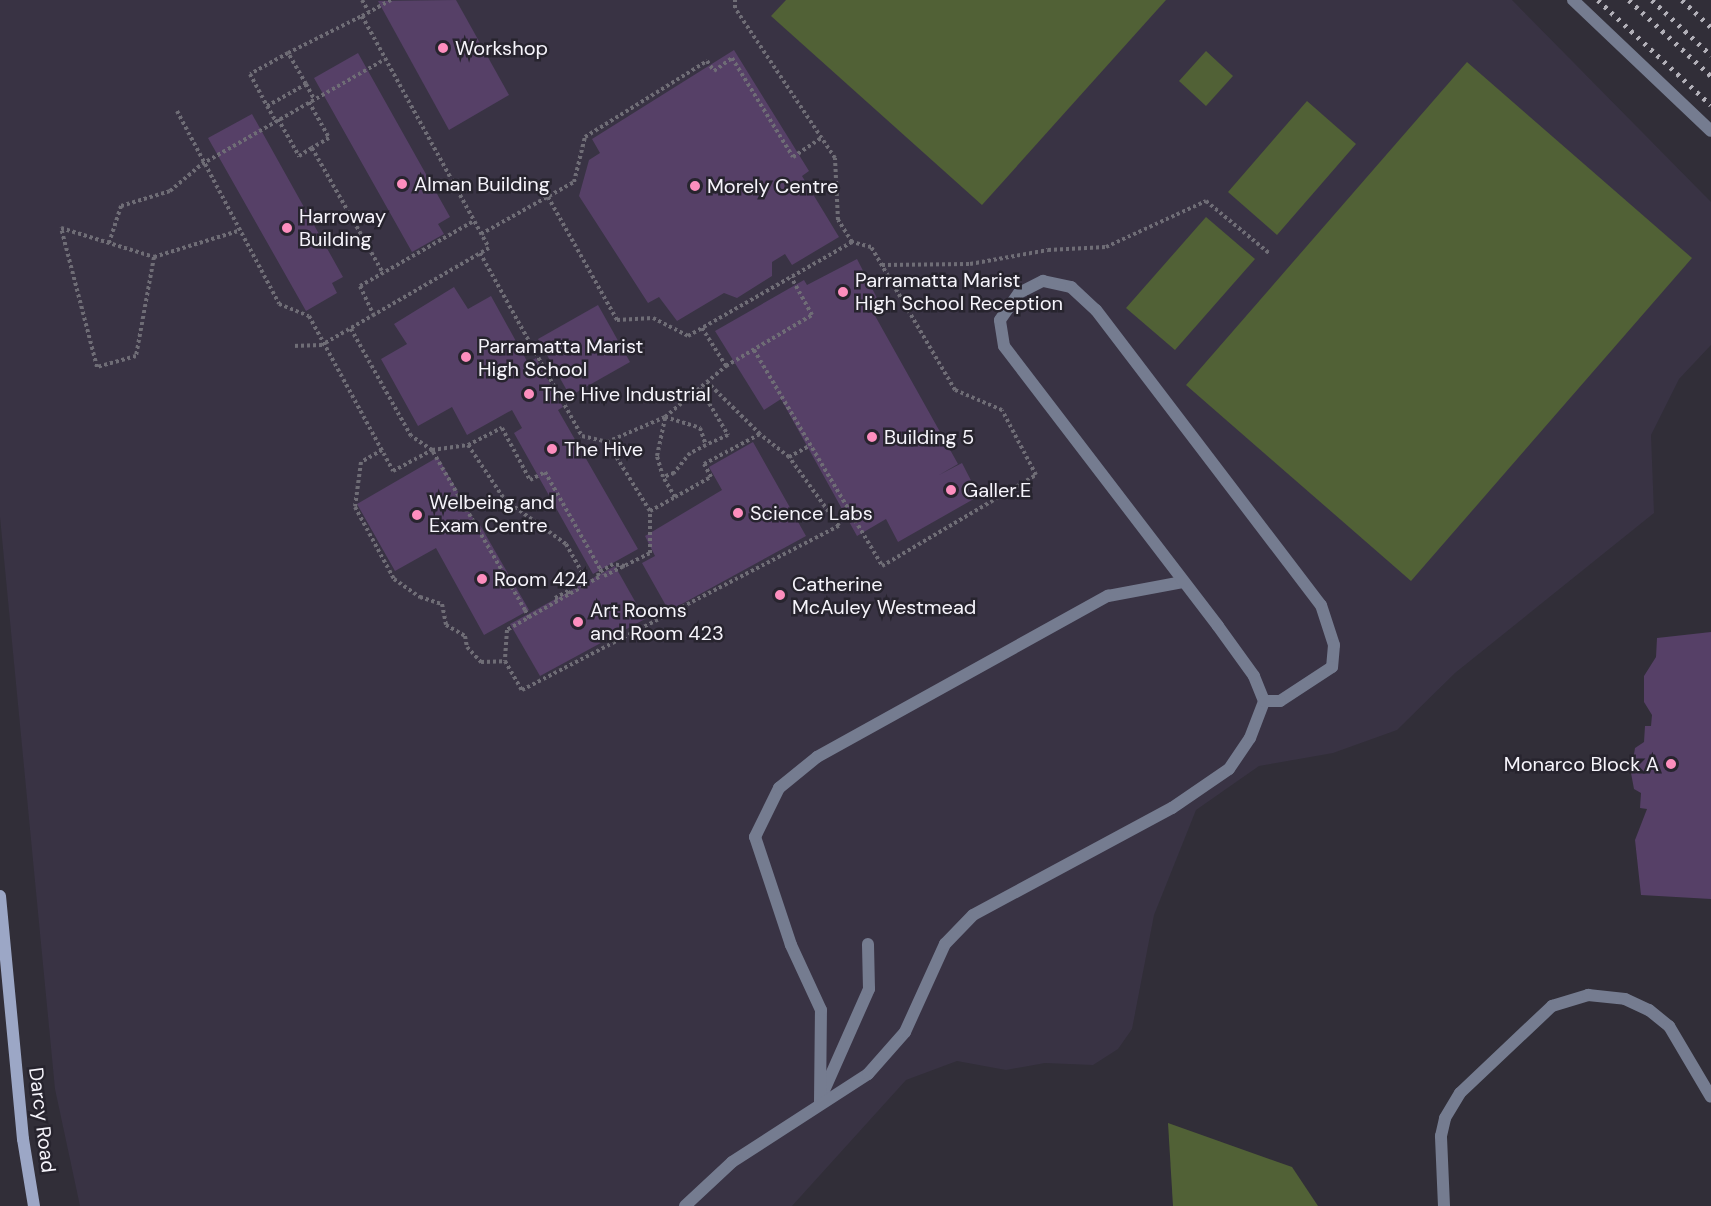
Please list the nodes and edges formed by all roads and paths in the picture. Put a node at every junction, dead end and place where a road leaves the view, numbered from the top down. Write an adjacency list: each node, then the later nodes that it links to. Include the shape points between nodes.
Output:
1 (362, 0): 5 (path)
2 (391, 0): 5 (path)
3 (735, 0): 15 (path, via 735,8)
4 (1573, 0): 14 (street)
5 (369, 12): 6 (path)
6 (362, 15): 7 (path); 8 (path)
7 (288, 53): 9 (path); 11 (path, via 249,74)
8 (385, 59): 10 (path); 19 (path)
9 (306, 84): 10 (path); 11 (path)
10 (311, 100): 13 (path); 16 (path, via 329,138)
11 (267, 106): 13 (path)
12 (177, 111): 17 (path)
13 (277, 119): 16 (path, via 299,156); 17 (path)
14 (1711, 131)
15 (822, 137): 18 (path, via 793,157 732,57 714,71 706,61 585,137 574,182); 22 (path, via 835,158 837,220)
16 (312, 148): 28 (path)
17 (202, 164): 20 (path); 23 (path, via 170,191 121,206)
18 (548, 197): 21 (path); 32 (path, via 617,320 653,318 688,336)
19 (474, 221): 21 (path); 28 (path)
20 (238, 231): 26 (path); 33 (path, via 279,304 309,316)
21 (482, 234): 24 (path, via 489,248)
22 (852, 242): 27 (path, via 871,248); 29 (path)
23 (108, 243): 26 (path); 26 (path, via 61,228 97,367 136,356)
24 (480, 253): 30 (path); 41 (path, via 582,436)
25 (1270, 254): 27 (path, via 1206,201 1106,247 1048,250 970,264)
26 (154, 257)
27 (881, 265): 43 (path, via 955,390 1002,410 1036,475 882,566)
28 (383, 273): 30 (path, via 360,286)
29 (791, 277): 32 (path); 35 (path, via 812,315)
30 (374, 316): 31 (path)
31 (351, 328): 33 (path); 46 (path, via 411,436)
32 (702, 328): 36 (path)
33 (321, 345): 34 (path); 45 (path)
34 (292, 346)
35 (754, 350): 36 (path); 43 (path)
36 (726, 366): 37 (path)
37 (707, 382): 38 (path); 40 (path)
38 (700, 388): 39 (path); 44 (path, via 728,435)
39 (665, 417): 41 (path); 44 (path, via 700,428); 48 (path, via 657,456)
40 (760, 434): 47 (path); 49 (path, via 704,464 711,477)
41 (607, 442): 50 (path)
42 (468, 445): 46 (path); 52 (path, bridge, via 502,428 530,480 545,472); 54 (path, via 505,500 566,544)
43 (811, 445): 47 (path)
44 (706, 446): 48 (path, via 690,453 674,473)
45 (382, 450): 46 (path, via 393,471); 56 (path, via 360,462 355,507 394,579 420,597 442,604 447,625 465,636 466,646 481,662)
46 (432, 450): 55 (path, bridge, via 530,619)
47 (789, 457): 56 (path, via 839,526 522,690)
48 (663, 477): 49 (path)
49 (675, 497): 50 (path)
50 (651, 511): 51 (path, via 650,553)
51 (625, 566): 52 (path); 54 (path, via 614,564)
52 (603, 575): 55 (path)
53 (1183, 582): 57 (street, via 1254,676); 57 (street, via 1004,346 1000,320 1019,293 1044,281 1071,287 1096,310 1321,605 1334,645 1332,667 1280,701); 61 (street, via 1108,596 818,757 779,788 755,837 791,945 821,1010)
54 (588, 583): 55 (path)
55 (569, 595): 56 (path, via 507,630)
56 (505, 661)
57 (1264, 701): 61 (street, via 1250,738 1228,769 1162,813 973,915 945,944 905,1032 868,1074)
58 (0, 896): 62 (street, Darcy Road, via 22,1139)
59 (868, 944): 61 (street, via 869,989)
60 (1711, 1097): 64 (street, via 1669,1026 1649,1010 1625,999 1588,995 1552,1006 1460,1093 1445,1118 1441,1136)
61 (820, 1102): 63 (street, via 732,1162)
62 (34, 1206)
63 (685, 1206)
64 (1444, 1206)

